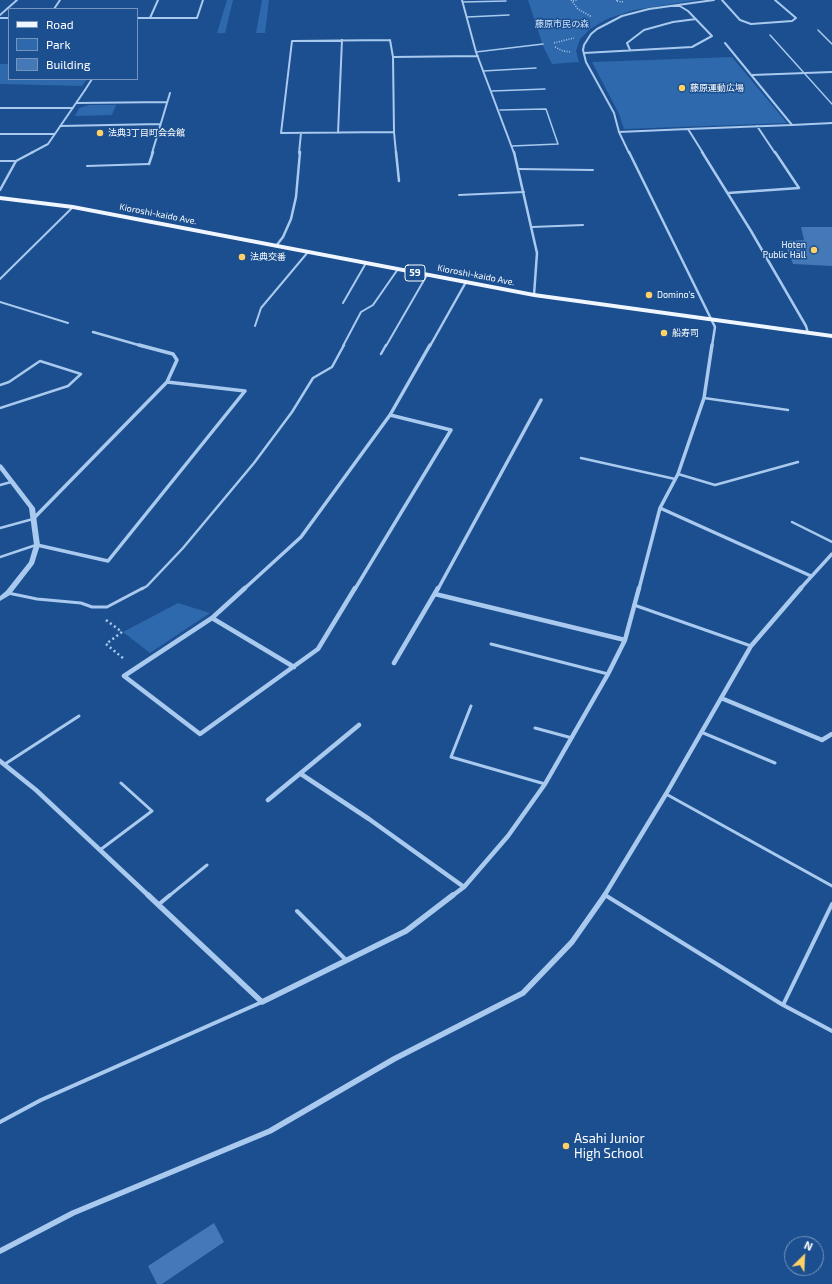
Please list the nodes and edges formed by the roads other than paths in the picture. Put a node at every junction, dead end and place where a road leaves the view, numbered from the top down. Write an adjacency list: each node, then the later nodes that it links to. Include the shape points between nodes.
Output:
1 (17, 0): 11 (street)
2 (158, 0): 16 (street)
3 (203, 0): 16 (street, via 197,18)
4 (714, 0): 9 (street)
5 (722, 0): 6 (street, via 740,20 751,24 792,21 796,18)
6 (775, 0)
7 (462, 1): 8 (lane); 14 (street)
8 (506, 1)
9 (678, 5): 17 (street); 26 (street, via 637,12 611,21 597,29 586,40)
10 (0, 11): 11 (street)
11 (4, 11): 12 (street)
12 (0, 15)
13 (509, 15): 14 (lane)
14 (467, 16): 25 (street)
15 (138, 18): 16 (street)
16 (150, 18)
17 (696, 19): 24 (street, via 644,30 627,43); 24 (street, via 712,36 692,47)
18 (818, 30): 23 (lane)
19 (770, 35): 32 (lane)
20 (342, 40): 28 (street, via 390,40); 53 (street, via 292,41 281,133); 54 (street)
21 (725, 43): 33 (street)
22 (543, 44): 25 (lane)
23 (832, 44)
24 (630, 50): 26 (street)
25 (476, 52): 27 (street)
26 (584, 53): 52 (street, via 586,62 614,113)
27 (478, 56): 28 (street); 30 (street)
28 (393, 57): 51 (street)
29 (536, 68): 30 (lane)
30 (483, 71): 37 (street)
31 (832, 72): 32 (street)
32 (804, 73): 33 (street); 41 (lane)
33 (752, 75): 47 (street)
34 (91, 80): 36 (street)
35 (545, 89): 37 (lane)
36 (85, 90): 39 (street)
37 (492, 91): 44 (street)
38 (170, 93): 40 (street)
39 (77, 102): 40 (street); 43 (street)
40 (167, 102): 46 (street)
41 (832, 104)
42 (0, 108): 43 (street)
43 (73, 108): 48 (street)
44 (500, 110): 57 (street); 57 (lane, via 546,109 558,144)
45 (832, 123): 47 (street)
46 (160, 124): 48 (street); 60 (street)
47 (792, 125): 49 (street)
48 (60, 126): 56 (street)
49 (757, 126): 50 (street); 67 (street, via 799,188)
50 (688, 129): 52 (street); 67 (street)
51 (394, 132): 54 (street); 64 (street)
52 (619, 132): 83 (street)
53 (301, 133): 54 (street); 73 (street, via 296,197 291,219)
54 (338, 133)
55 (0, 134): 56 (street)
56 (54, 134): 59 (street, via 48,144)
57 (512, 146): 62 (street)
58 (0, 161): 59 (lane)
59 (16, 161): 65 (street)
60 (149, 164): 61 (lane)
61 (87, 166)
62 (518, 169): 63 (lane); 66 (street)
63 (593, 170)
64 (399, 181)
65 (0, 190)
66 (524, 192): 68 (lane); 72 (street)
67 (728, 192): 87 (street)
68 (459, 195)
69 (0, 198): 70 (main road, Kioroshi-kaido Ave. / 59)
70 (74, 207): 73 (main road, Kioroshi-kaido Ave. / 59); 78 (lane)
71 (584, 225): 72 (lane)
72 (532, 227): 80 (street, via 537,253)
73 (276, 246): 74 (main road, Kioroshi-kaido Ave. / 59)
74 (308, 252): 75 (main road, Kioroshi-kaido Ave. / 59); 85 (lane, via 261,308)
75 (366, 263): 76 (main road, Kioroshi-kaido Ave. / 59); 82 (lane)
76 (398, 269): 77 (main road, Kioroshi-kaido Ave. / 59); 113 (lane, via 373,305 361,312 332,367 313,378 292,412 254,463 183,548 147,586 106,607)
77 (427, 275): 79 (main road, Kioroshi-kaido Ave. / 59); 89 (lane)
78 (0, 279)
79 (466, 282): 80 (main road, Kioroshi-kaido Ave. / 59); 96 (street)
80 (534, 295): 83 (main road, Kioroshi-kaido Ave. / 59)
81 (0, 302): 84 (lane)
82 (343, 303)
83 (711, 321): 87 (main road, Kioroshi-kaido Ave. / 59); 92 (street, via 715,327)
84 (68, 323)
85 (255, 326)
86 (93, 332): 90 (street, via 173,354 177,360)
87 (808, 333): 88 (main road, Kioroshi-kaido Ave. / 59)
88 (832, 336)
89 (381, 354)
90 (167, 382): 105 (street); 109 (street, via 245,391 108,561)
91 (0, 384): 94 (lane, via 9,382 40,361 81,374 68,386)
92 (704, 398): 95 (lane); 100 (street)
93 (541, 400): 114 (street)
94 (0, 408)
95 (788, 410)
96 (390, 416): 117 (street, via 301,537); 122 (street, via 451,430 318,649)
97 (581, 458): 101 (lane)
98 (798, 462): 100 (lane, via 715,485)
99 (0, 466): 102 (street)
100 (678, 474): 101 (street)
101 (675, 479): 104 (street)
102 (11, 482): 103 (lane); 105 (street, via 32,508)
103 (0, 486)
104 (660, 508): 112 (street); 116 (street)
105 (33, 519): 107 (lane); 109 (street)
106 (792, 522): 108 (lane)
107 (0, 528)
108 (832, 542)
109 (37, 545): 111 (lane); 113 (street, via 32,562)
110 (832, 554): 112 (street)
111 (0, 558)
112 (811, 576): 120 (street)
113 (8, 593): 115 (street)
114 (435, 594): 118 (street); 121 (street)
115 (0, 599)
116 (634, 605): 118 (street); 120 (lane)
117 (212, 618): 122 (street); 122 (street, via 124,676 200,734)
118 (625, 640): 123 (street)
119 (491, 644): 123 (lane)
120 (752, 646): 124 (street)
121 (394, 663)
122 (294, 667)
123 (608, 674): 131 (street)
124 (721, 698): 129 (street); 130 (street, via 822,740)
125 (471, 706): 137 (lane, via 451,758)
126 (78, 716): 134 (lane)
127 (359, 725): 135 (street)
128 (535, 728): 131 (lane)
129 (702, 732): 133 (lane); 138 (street)
130 (832, 734)
131 (572, 738): 137 (street)
132 (0, 761): 134 (street)
133 (775, 763)
134 (5, 764): 140 (street)
135 (301, 774): 139 (street); 143 (street)
136 (121, 784): 140 (lane, via 152,811)
137 (545, 784): 143 (street, via 508,836)
138 (666, 794): 142 (lane); 144 (street)
139 (268, 800)
140 (100, 850): 146 (street)
141 (207, 864): 146 (lane)
142 (832, 886)
143 (464, 887): 148 (street, via 406,931)
144 (605, 895): 150 (lane); 153 (street, via 572,942 523,994 394,1059 270,1131 73,1213)
145 (832, 904): 150 (lane)
146 (158, 905): 149 (street)
147 (297, 911): 148 (lane)
148 (346, 960): 149 (street)
149 (262, 1002): 152 (lane, via 41,1100)
150 (783, 1005): 151 (lane)
151 (832, 1031)
152 (0, 1122)
153 (0, 1251)

